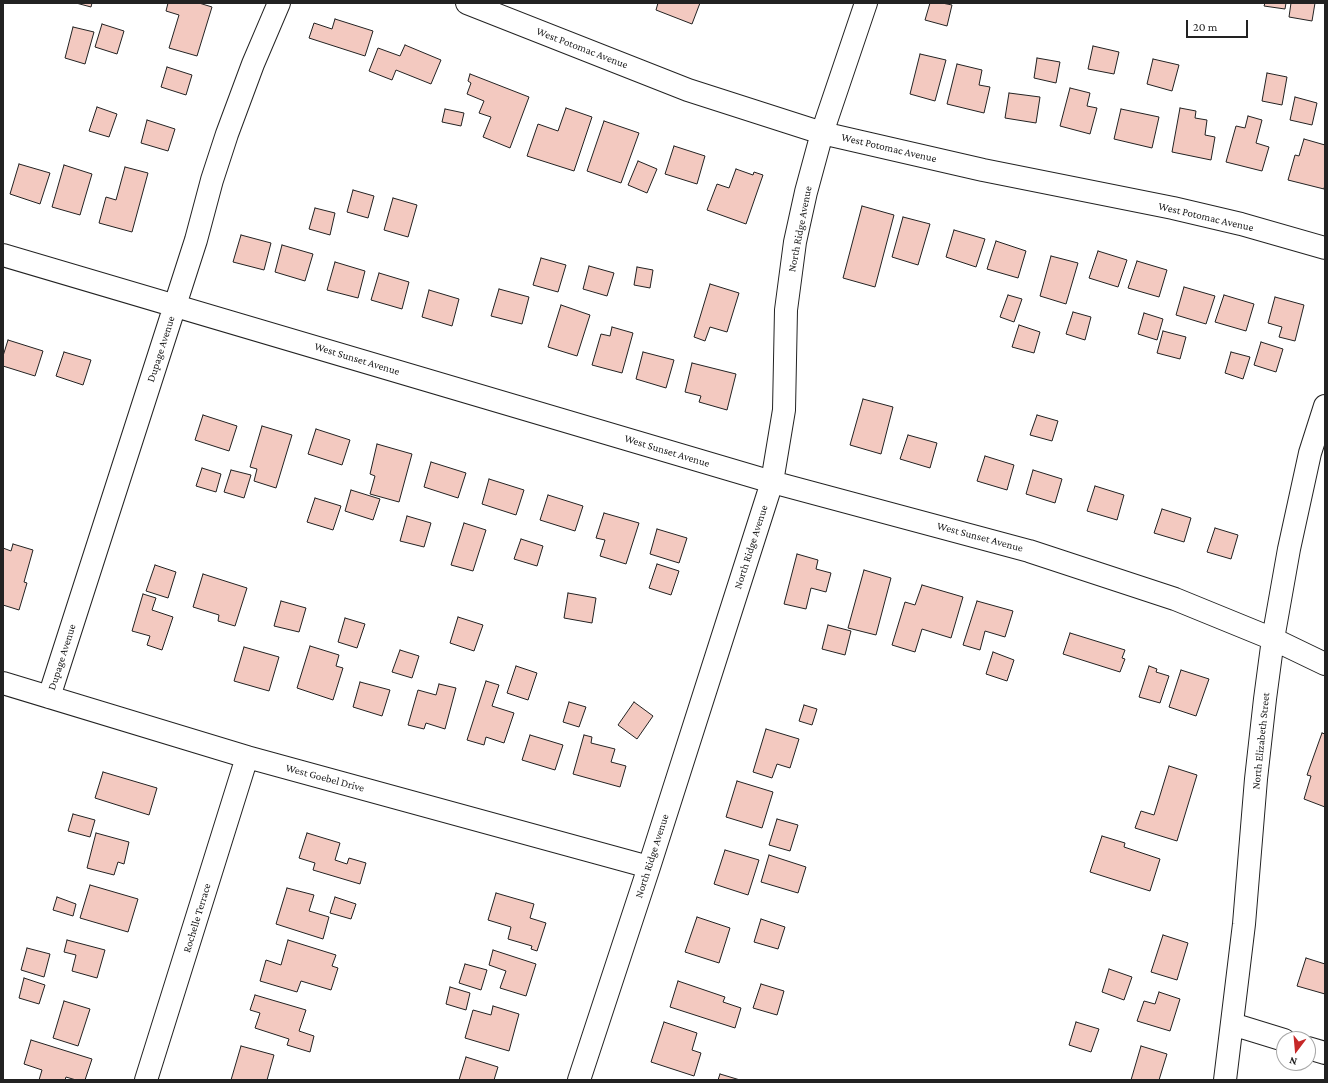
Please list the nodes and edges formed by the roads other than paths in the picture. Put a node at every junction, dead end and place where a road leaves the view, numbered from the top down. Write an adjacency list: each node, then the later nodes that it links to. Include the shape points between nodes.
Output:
1 (279, 3): 7 (street, Dupage Avenue, via 227,134)
2 (467, 3): 4 (street, West Potomac Avenue, via 688,90)
3 (866, 3): 4 (street, North Ridge Avenue)
4 (822, 133): 5 (street, West Potomac Avenue, via 983,170 1174,208); 9 (street, North Ridge Avenue, via 795,242 786,310 784,410)
5 (1325, 248)
6 (3, 254): 7 (street, West Sunset Avenue)
7 (174, 305): 9 (street, West Sunset Avenue); 13 (street, Dupage Avenue)
8 (1325, 406): 10 (street, North Elizabeth Street, via 1310,453)
9 (772, 482): 10 (street, West Sunset Avenue, via 1029,550 1175,599); 15 (street, North Ridge Avenue)
10 (1273, 639): 11 (street, West Sunset Avenue); 16 (street, North Elizabeth Street)
11 (1325, 664)
12 (3, 683): 13 (street, West Goebel Drive)
13 (49, 697): 14 (street, West Goebel Drive)
14 (247, 757): 15 (street, West Goebel Drive); 18 (street, Rochelle Terrace)
15 (649, 867): 19 (street, North Ridge Avenue)
16 (1232, 1024): 17 (street); 20 (street, North Elizabeth Street)
17 (1276, 1038)
18 (146, 1080)
19 (579, 1080)
20 (1224, 1080)

